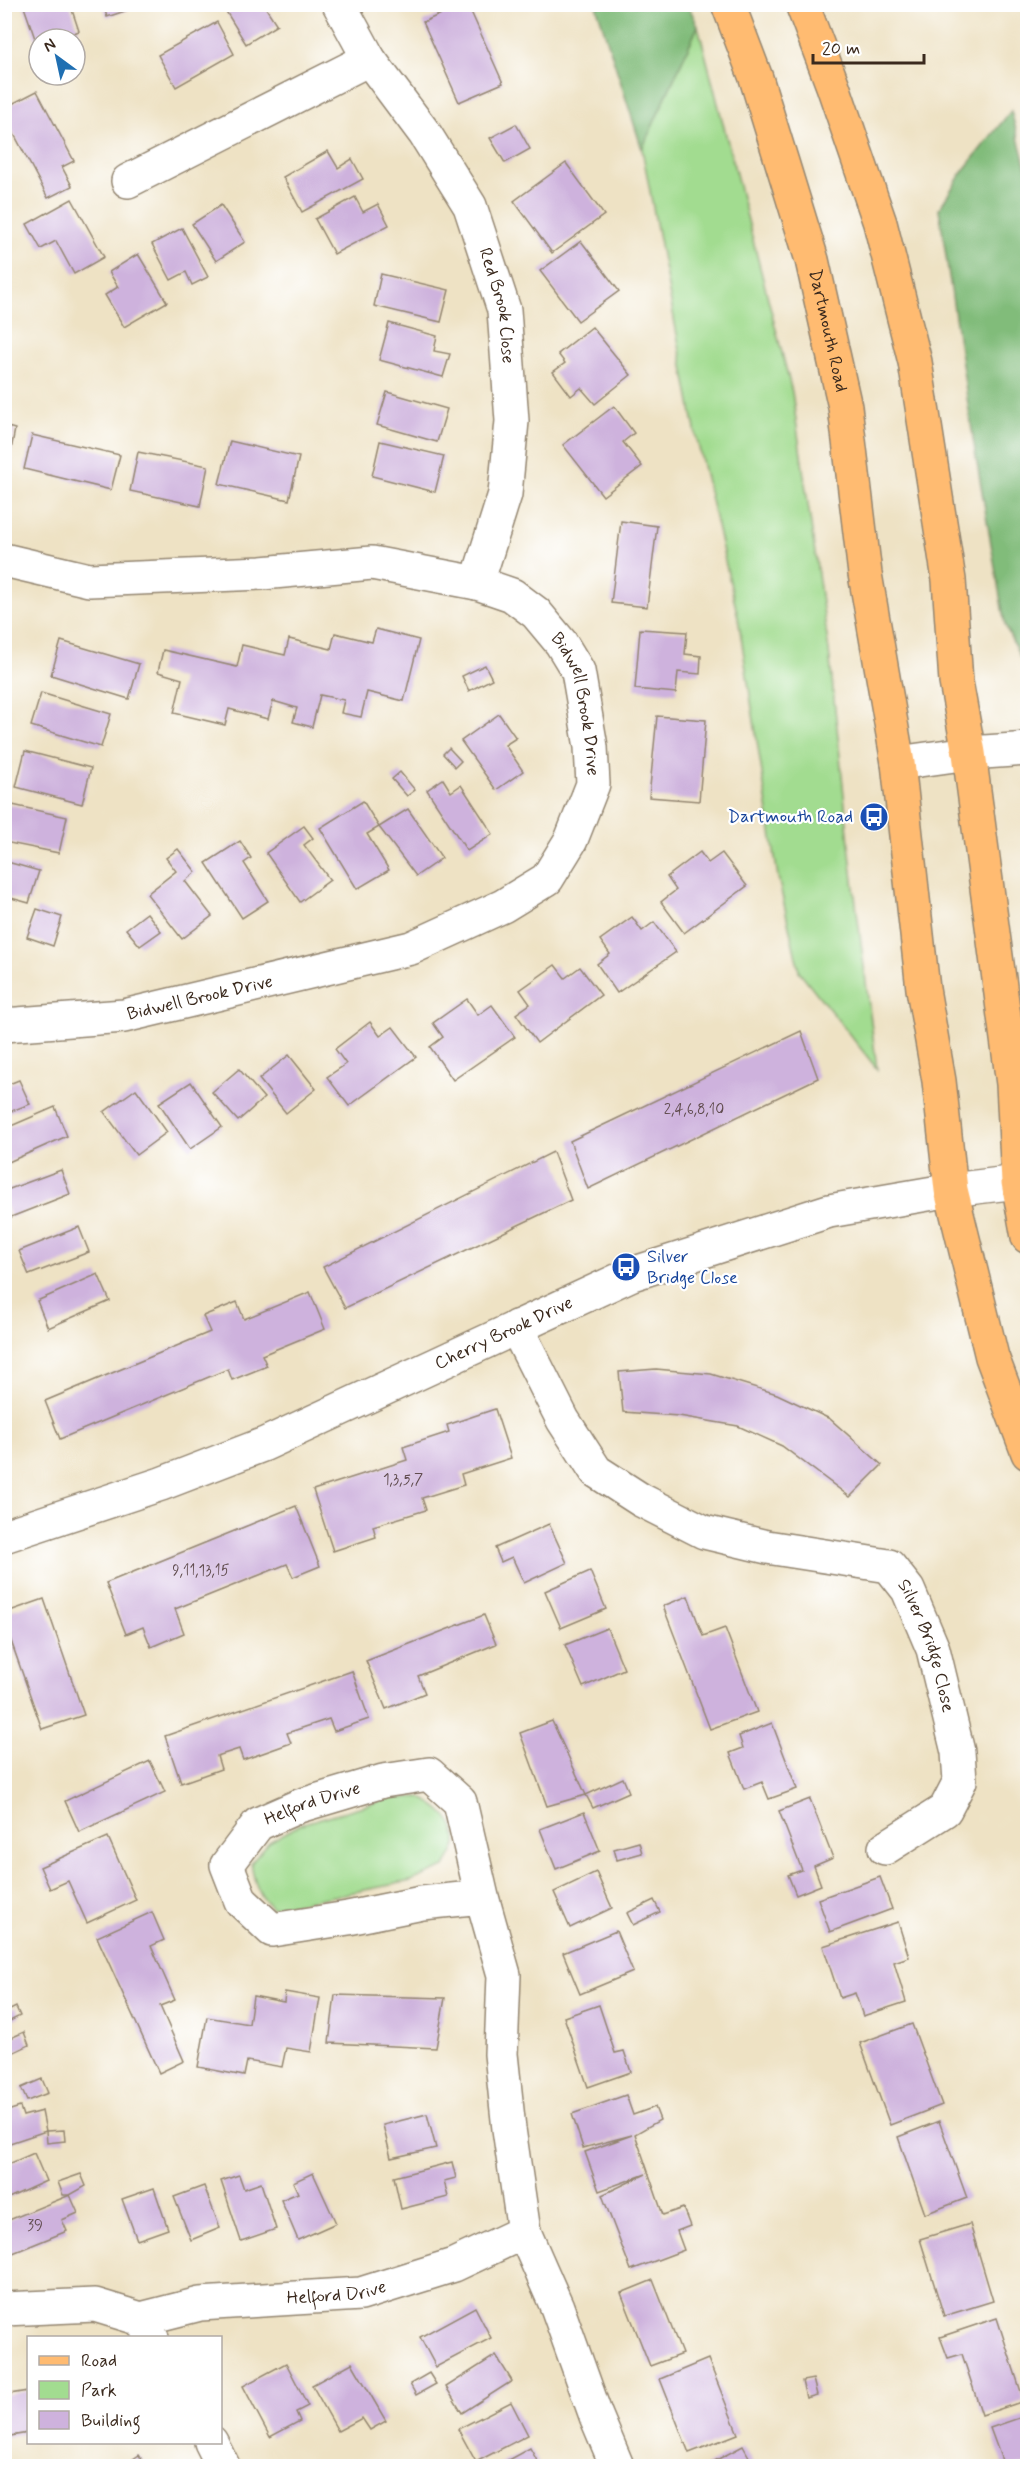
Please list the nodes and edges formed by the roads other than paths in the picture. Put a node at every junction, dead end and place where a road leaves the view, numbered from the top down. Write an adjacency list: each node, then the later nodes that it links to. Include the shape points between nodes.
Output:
1 (339, 4): 4 (street, Red Brook Close)
2 (728, 4): 10 (main road, Dartmouth Road, via 756,78 812,260 845,406 865,574)
3 (802, 4): 9 (main road, via 883,234 915,362 949,580 956,682)
4 (369, 59): 5 (street); 7 (street, Red Brook Close, via 425,134 470,206 504,310 512,421 505,494)
5 (128, 181)
6 (4, 560): 7 (street, Bidwell Brook Drive, via 89,580 372,564)
7 (477, 582): 11 (street, Bidwell Brook Drive, via 512,595 536,613 578,672 593,784 571,840 547,879 503,906 411,948 124,1016)
8 (1028, 749): 9 (street)
9 (969, 753): 10 (street); 12 (main road, via 1013,1084)
10 (898, 763): 13 (main road, Dartmouth Road, via 923,989 939,1081)
11 (4, 1025)
12 (1018, 1182): 13 (street, Cherry Brook Drive); 14 (main road)
13 (951, 1190): 15 (street, Cherry Brook Drive, via 829,1211 632,1274); 16 (main road, Dartmouth Road, via 992,1357)
14 (1028, 1237)
15 (516, 1327): 17 (street, Cherry Brook Drive, via 264,1444 161,1484); 18 (street, Silver Bridge Close, via 563,1420 596,1471 641,1500 704,1532 767,1547 889,1566 908,1590 933,1649 958,1752 960,1781 945,1810)
16 (1028, 1453)
17 (4, 1536)
18 (885, 1848)
19 (482, 1897): 19 (street, Helford Drive, via 422,1903 272,1930 241,1901 227,1865 258,1824 299,1806 383,1781 429,1774 460,1802); 20 (street, Helford Drive, via 504,1975 501,2054)
20 (524, 2232): 22 (street, Helford Drive, via 454,2265 361,2294 200,2304); 25 (street, Helford Drive)
21 (4, 2308): 22 (street, via 95,2305)
22 (146, 2328)
23 (212, 2444): 24 (street)
24 (223, 2466)
25 (617, 2466)

